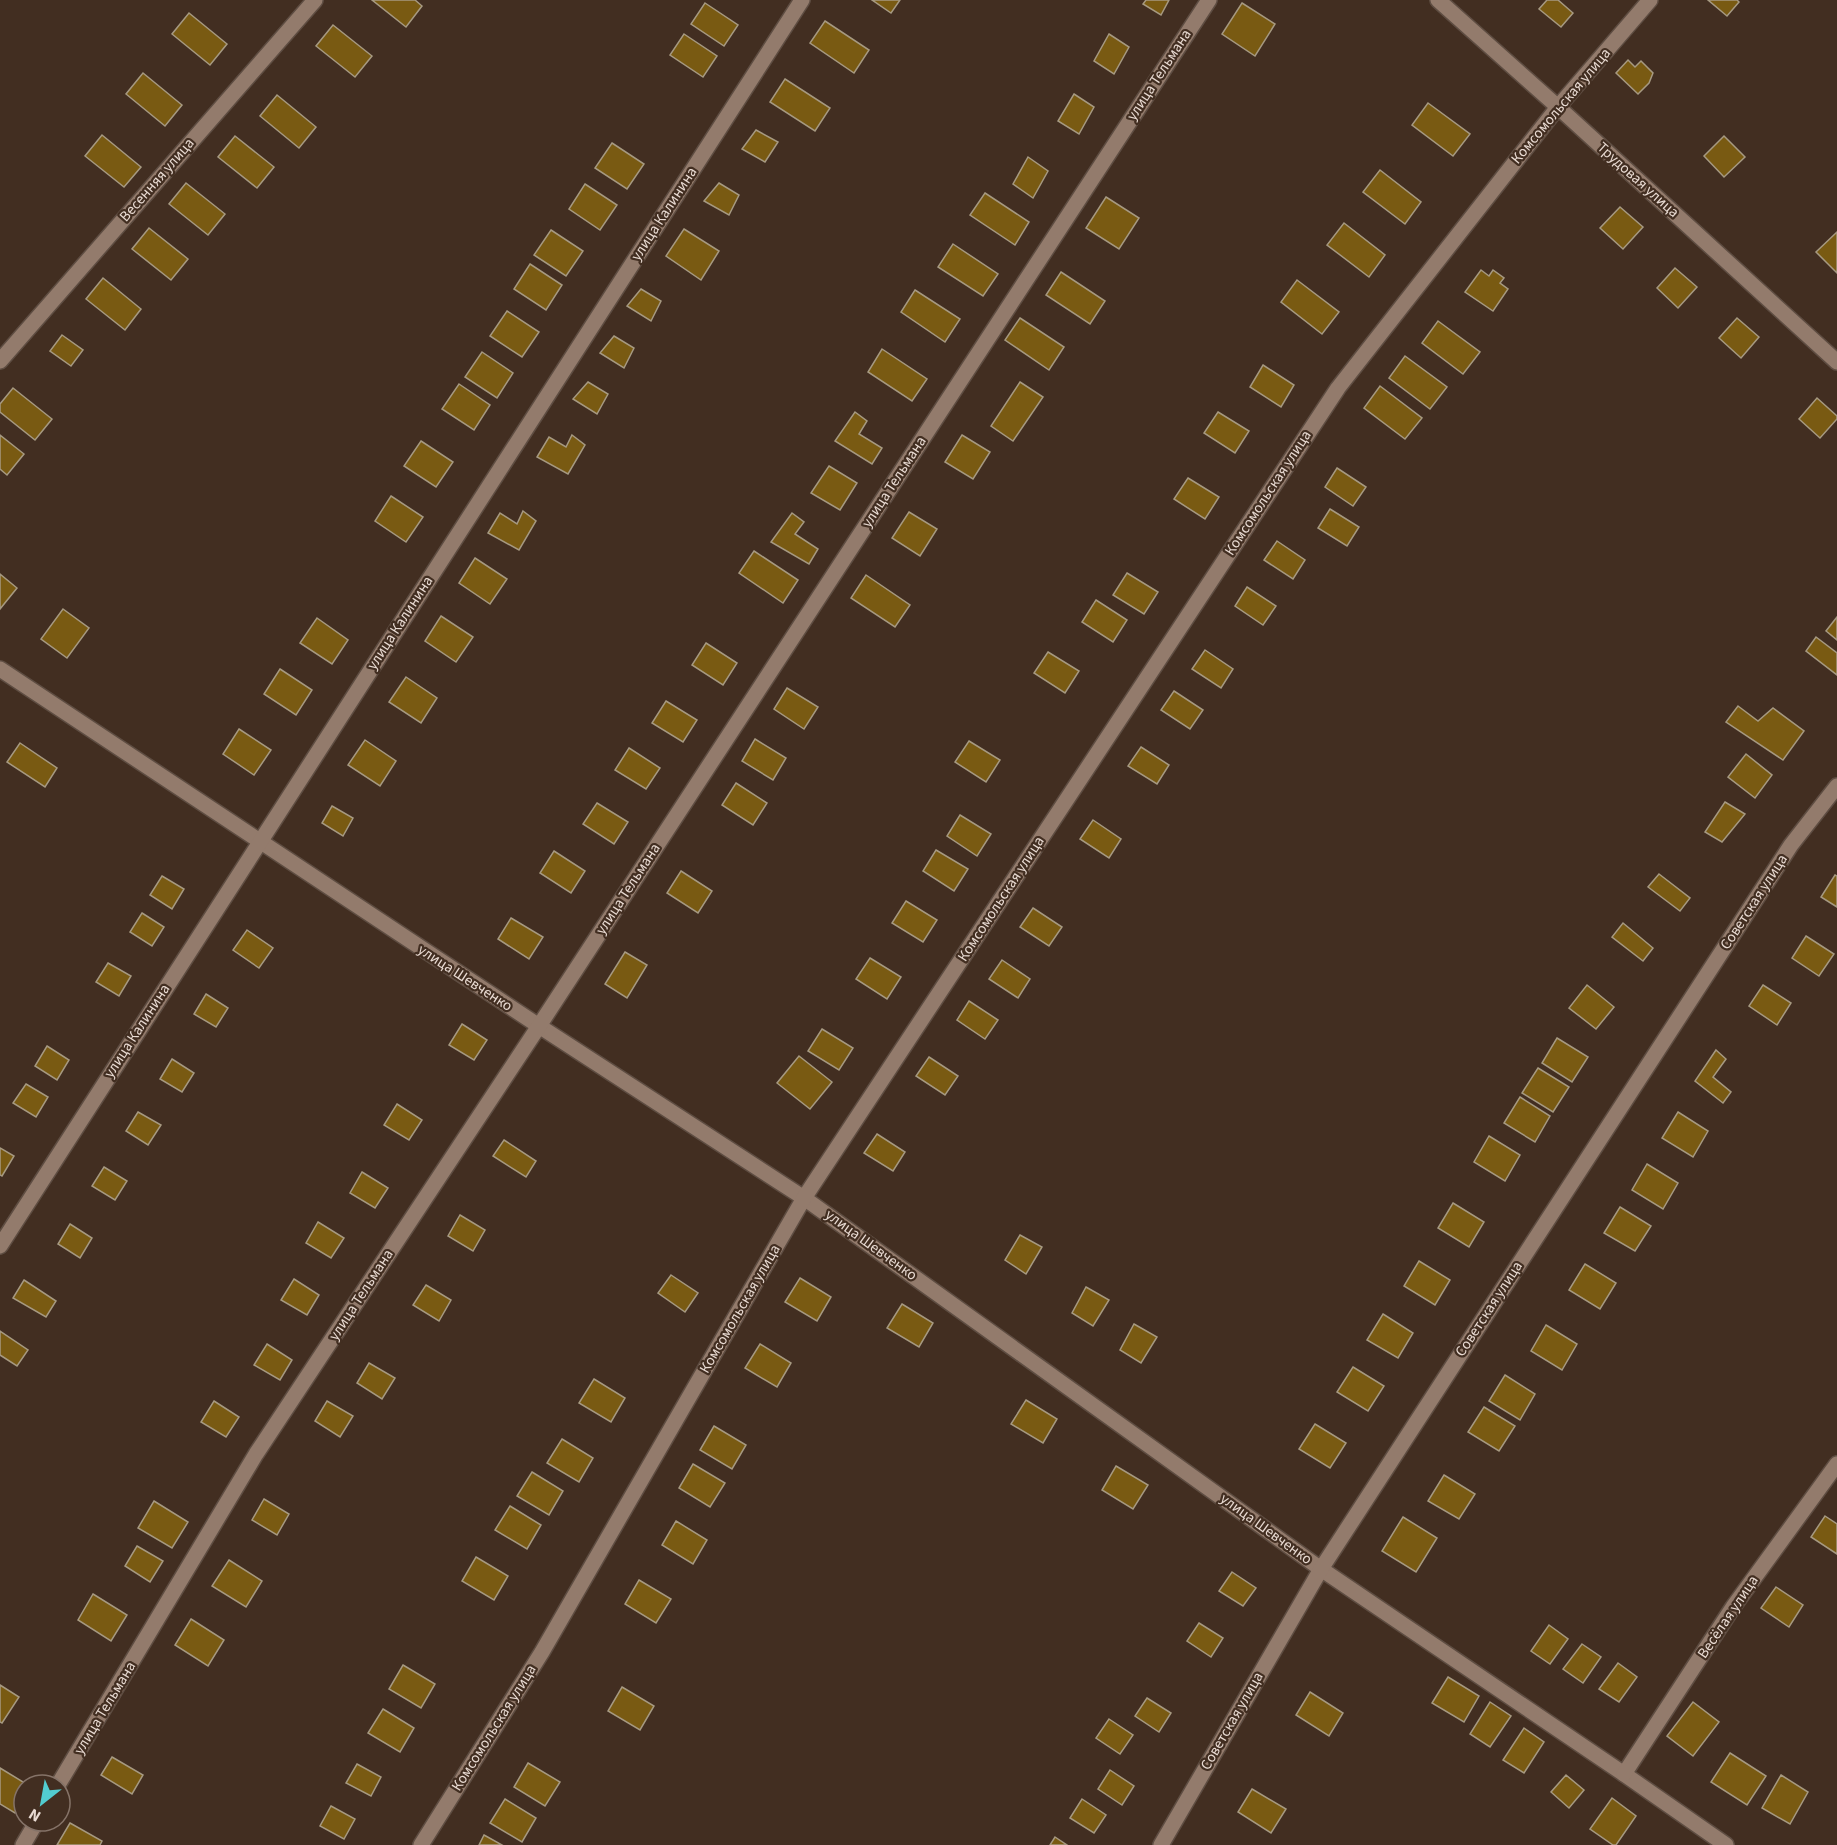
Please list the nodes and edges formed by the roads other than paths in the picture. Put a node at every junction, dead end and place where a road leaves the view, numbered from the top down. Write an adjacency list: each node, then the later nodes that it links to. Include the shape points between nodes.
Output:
1 (315, 0): 7 (street, Весенняя улица)
2 (802, 0): 11 (street, улица Калинина)
3 (1209, 0): 12 (street, улица Тельмана)
4 (1438, 0): 6 (street, Трудовая улица)
5 (1650, 0): 6 (street, Комсомольская улица)
6 (1558, 107): 8 (street, Трудовая улица); 13 (street, Комсомольская улица, via 1338,388)
7 (0, 361)
8 (1837, 362)
9 (0, 669): 11 (street, улица Шевченко)
10 (1837, 786): 16 (street, Советская улица, via 1791,845)
11 (259, 842): 12 (street, улица Шевченко); 14 (street, улица Калинина)
12 (539, 1026): 13 (street, улица Шевченко); 17 (street, улица Тельмана, via 256,1454)
13 (804, 1198): 16 (street, улица Шевченко); 19 (street, Комсомольская улица, via 542,1652)
14 (0, 1246)
15 (1837, 1464): 18 (street, Весёлая улица, via 1733,1607)
16 (1321, 1569): 18 (street, улица Шевченко); 20 (street, Советская улица)
17 (65, 1773)
18 (1624, 1774): 21 (street, улица Шевченко)
19 (421, 1845)
20 (1161, 1845)
21 (1726, 1845)

